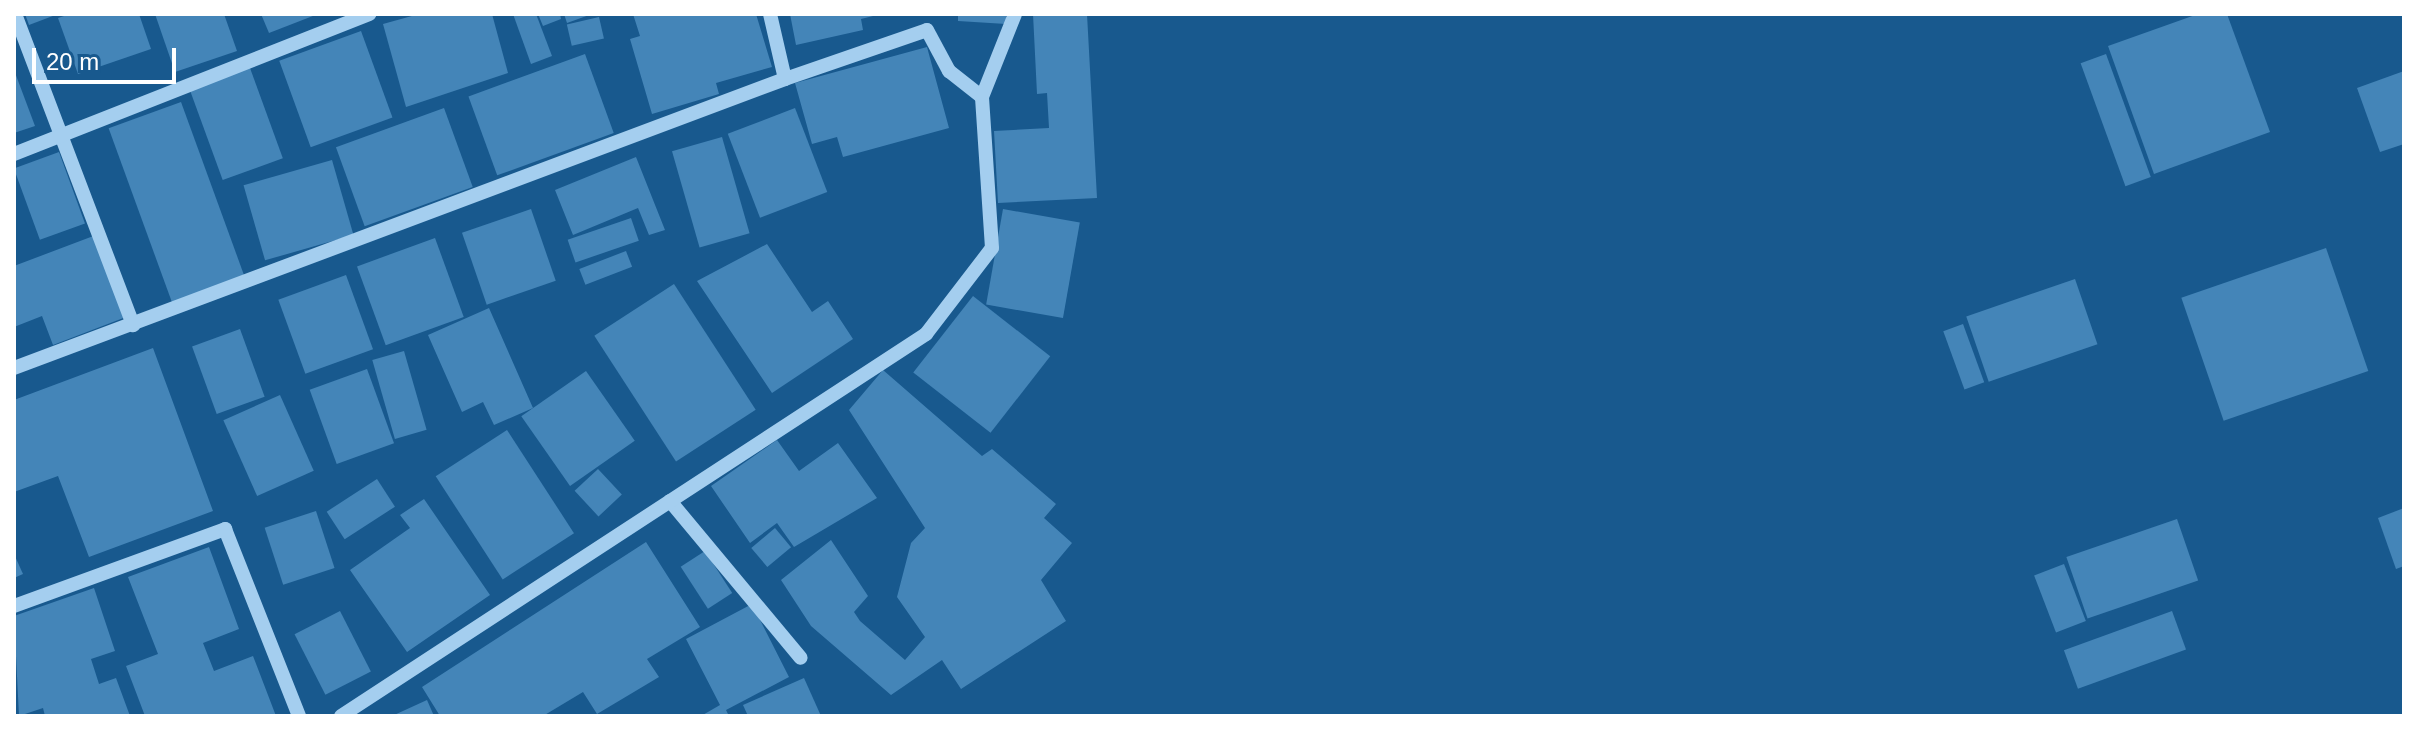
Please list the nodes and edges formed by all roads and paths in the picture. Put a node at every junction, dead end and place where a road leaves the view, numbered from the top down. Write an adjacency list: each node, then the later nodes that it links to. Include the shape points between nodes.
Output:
1 (15, 14): 7 (street)
2 (369, 14): 7 (street)
3 (770, 14): 5 (street)
4 (1015, 14): 6 (street)
5 (785, 79): 6 (street, via 927,30 949,71); 9 (street)
6 (982, 97): 11 (street, via 992,248 926,334)
7 (61, 135): 8 (street); 9 (street)
8 (14, 154)
9 (133, 325): 10 (street)
10 (14, 368)
11 (670, 501): 13 (street); 15 (street)
12 (14, 606): 14 (street, via 225,529)
13 (801, 658)
14 (299, 716)
15 (341, 716)

